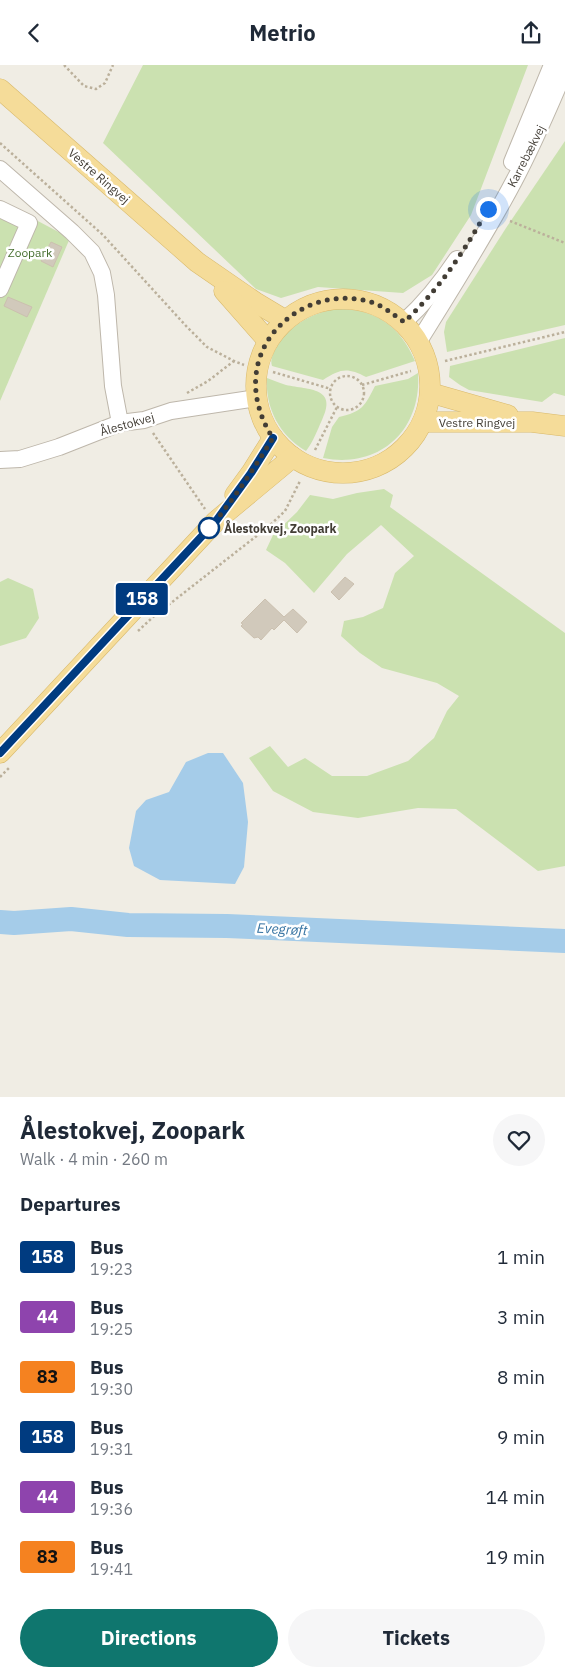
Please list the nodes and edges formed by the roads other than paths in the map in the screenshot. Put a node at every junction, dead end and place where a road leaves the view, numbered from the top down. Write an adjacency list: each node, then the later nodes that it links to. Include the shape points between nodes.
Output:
1 (559, 68): 8 (street, Karrebækvej, via 478,225 443,281); 10 (street, Karrebækvej, via 542,125 515,180)
2 (0, 89): 5 (main road, Vestre Ringvej)
3 (0, 169): 15 (street, via 92,252 102,273 113,386)
4 (0, 209): 6 (street, via 29,223)
5 (197, 262): 7 (main road, Vestre Ringvej); 9 (main road, Vestre Ringvej)
6 (0, 289)
7 (285, 320): 8 (main road, via 300,309 336,298 372,303 389,310); 9 (main road)
8 (404, 322): 10 (main road)
9 (268, 341): 12 (main road, via 258,369)
10 (419, 341): 11 (main road, via 427,357)
11 (431, 393): 13 (main road, Vestre Ringvej); 14 (main road)
12 (257, 398): 15 (street, Ålestokvej, via 171,411); 17 (main road, via 265,425)
13 (532, 421): 14 (main road, Vestre Ringvej); 16 (main road, Vestre Ringvej)
14 (423, 422): 18 (main road, via 400,452 366,470 328,472)
15 (120, 423): 19 (street, Ålestokvej, via 59,447 20,459)
16 (565, 426)
17 (273, 438): 18 (main road); 20 (main road)
18 (293, 457): 20 (main road)
19 (0, 460)
20 (216, 521): 21 (main road)
21 (7, 758)

